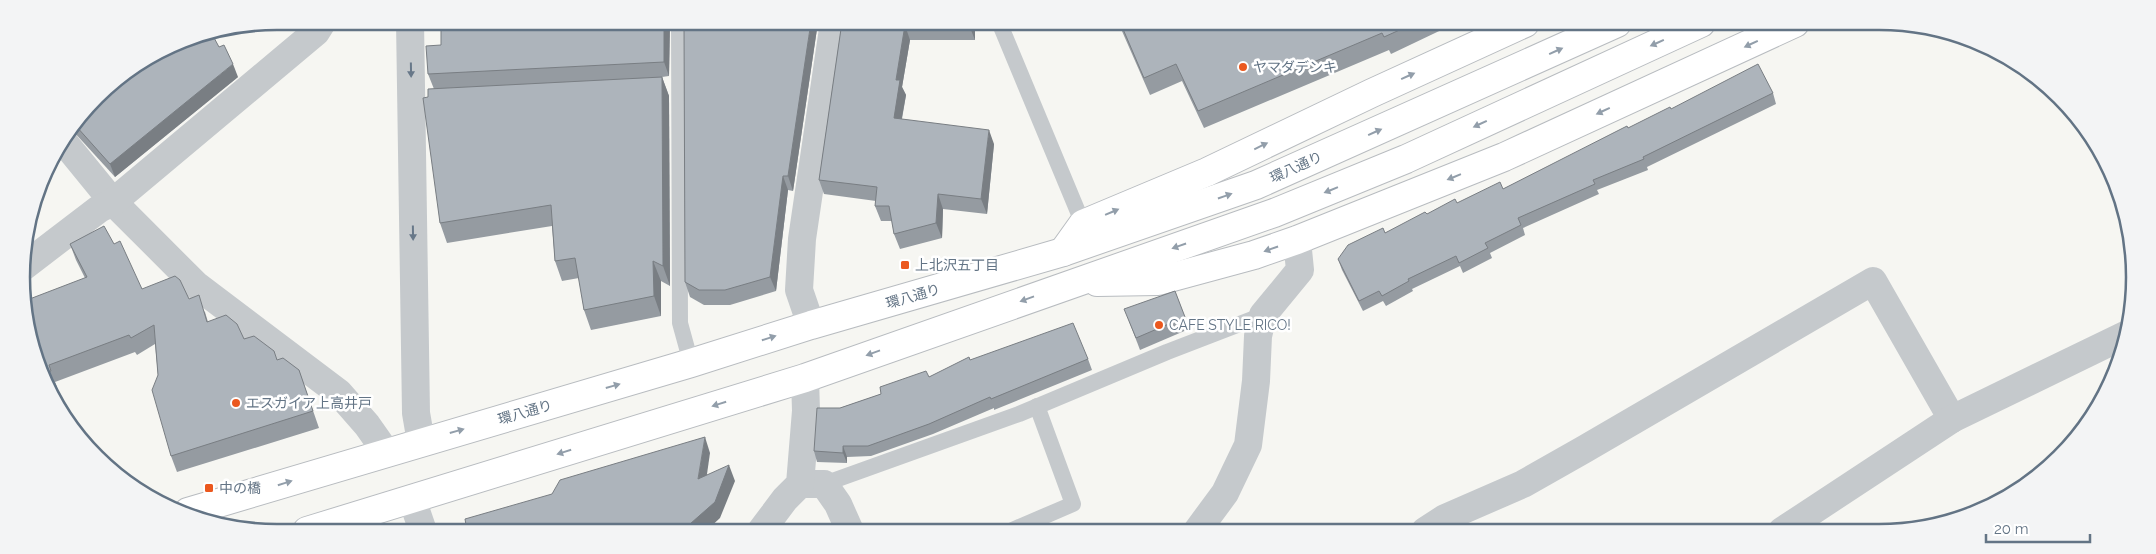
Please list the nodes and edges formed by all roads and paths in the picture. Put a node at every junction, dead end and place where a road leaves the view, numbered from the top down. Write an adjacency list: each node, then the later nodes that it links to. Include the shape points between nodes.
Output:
1 (317, 30): 11 (street)
2 (411, 30): 24 (street, one-way to 24, via 421,100 416,413)
3 (678, 30): 20 (lane, via 673,86 680,323)
4 (833, 30): 18 (street, via 802,239 799,290)
5 (1002, 30): 12 (lane)
6 (1510, 30): 12 (main road, one-way to 6, via 1207,172)
7 (1602, 30): 14 (main road, 環八通り, one-way to 7, via 1256,185)
8 (1686, 30): 16 (main road, one-way to 16, via 1406,159 1274,213)
9 (1780, 30): 13 (main road, one-way to 13, via 1504,157)
10 (68, 146): 11 (street)
11 (113, 202): 15 (street); 25 (street, via 196,285 339,393)
12 (1083, 224): 14 (main road)
13 (1297, 240): 16 (main road, one-way to 16, via 1158,281); 17 (street, via 1300,270)
14 (1063, 252): 18 (main road, 環八通り)
15 (31, 261)
16 (1072, 283): 21 (main road, one-way to 21)
17 (1263, 315): 22 (lane); 34 (street, via 1258,336 1248,445 1225,493)
18 (811, 325): 20 (main road, 環八通り, one-way to 18)
19 (2119, 337): 23 (street)
20 (691, 363): 24 (main road, 環八通り, one-way to 20)
21 (805, 378): 26 (street); 27 (main road, one-way to 27)
22 (1037, 406): 26 (lane); 33 (lane, via 1072,504)
23 (1952, 419): 35 (street, via 1872,281 1522,484); 36 (street)
24 (421, 442): 25 (main road, 環八通り)
25 (386, 452): 28 (main road, 環八通り, one-way to 25)
26 (812, 484): 31 (street, via 785,499); 32 (street, via 838,504)
27 (412, 499): 29 (main road); 30 (street)
28 (195, 510)
29 (327, 524)
30 (421, 524)
31 (766, 524)
32 (847, 524)
33 (1024, 524)
34 (1202, 524)
35 (1436, 524)
36 (1793, 524)

